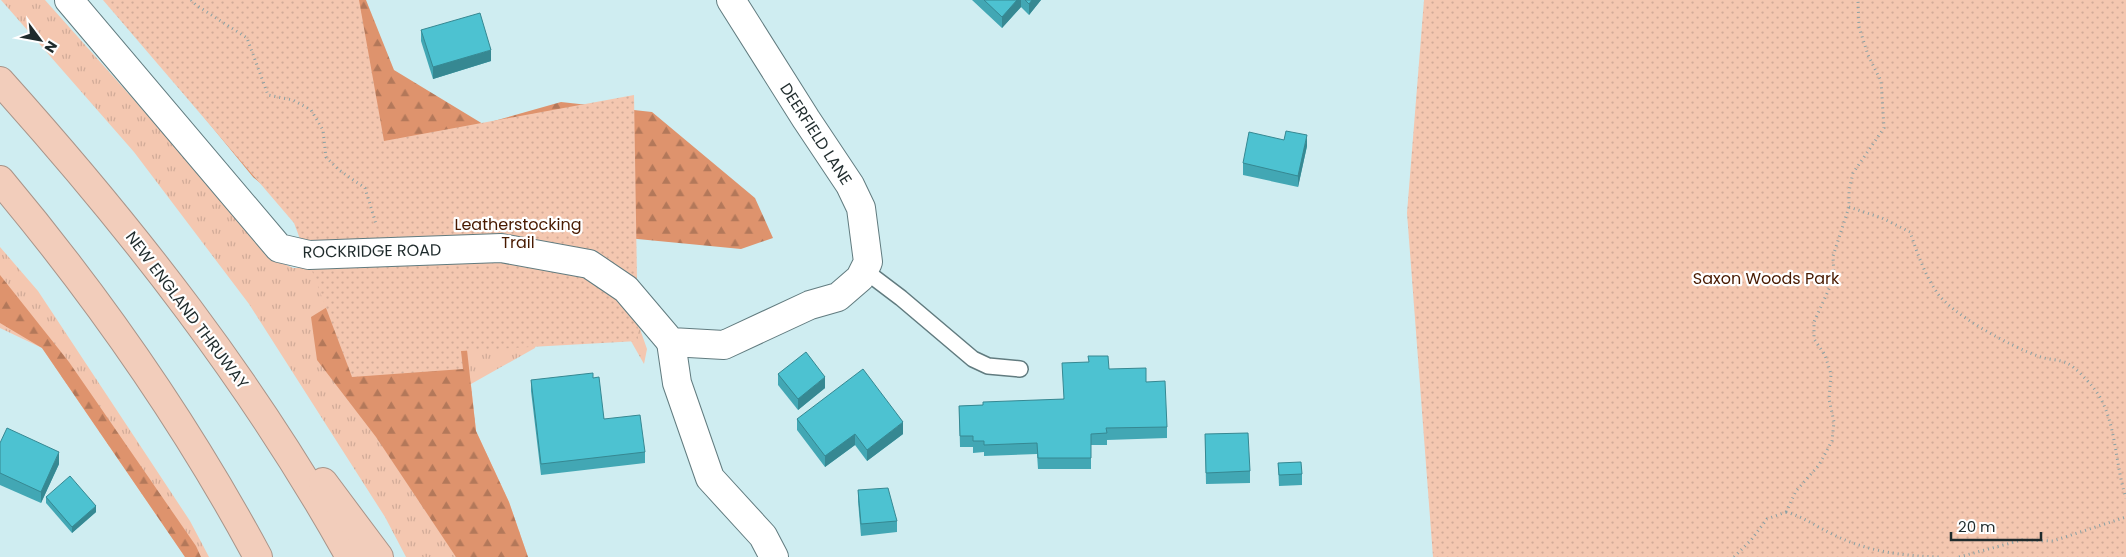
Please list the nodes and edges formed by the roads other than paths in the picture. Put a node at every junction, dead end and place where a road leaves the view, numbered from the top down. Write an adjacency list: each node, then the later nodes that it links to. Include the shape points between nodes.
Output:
1 (70, 0): 6 (street, ROCKRIDGE ROAD, via 279,248 309,255 501,248 589,264 626,289)
2 (731, 0): 5 (street, DEERFIELD LANE, via 850,185 861,208 868,262)
3 (0, 81): 8 (highway, NEW ENGLAND THRUWAY, via 142,249)
4 (0, 180): 9 (highway, via 77,276 140,364 228,502)
5 (862, 274): 6 (street, via 838,297 810,305 724,345); 7 (lane, via 902,298 973,359 988,366)
6 (671, 342): 12 (street, via 677,383 710,478 763,536)
7 (1020, 369)
8 (261, 411): 10 (highway, NEW ENGLAND THRUWAY); 11 (highway, via 308,464)
9 (258, 557)
10 (350, 557)
11 (379, 557)
12 (774, 557)

